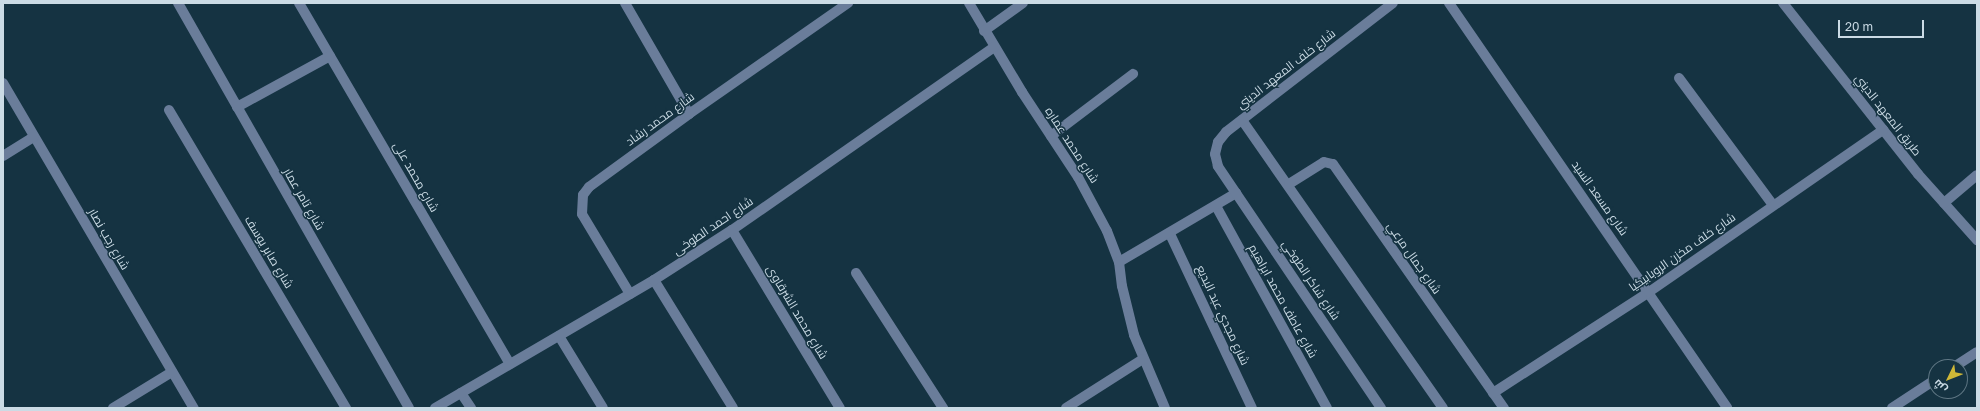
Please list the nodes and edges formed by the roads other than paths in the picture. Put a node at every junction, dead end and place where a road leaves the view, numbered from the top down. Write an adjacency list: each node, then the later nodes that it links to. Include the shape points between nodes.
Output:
1 (178, 3): 16 (street, شارع تامر عمار)
2 (299, 3): 12 (street, شارع محمد على)
3 (625, 3): 18 (street)
4 (848, 3): 18 (street, شارع محمد رشاد)
5 (969, 3): 10 (street, شارع محمد عماره)
6 (1023, 3): 10 (street)
7 (1393, 3): 19 (street, شارع خلف المعهد الديني)
8 (1449, 3): 37 (street, شارع مسعد السيد)
9 (1783, 3): 20 (street, طريق المعهد الديني)
10 (984, 31): 11 (street, شارع محمد عماره)
11 (994, 48): 22 (street, شارع محمد عماره); 31 (street, شارع احمد الطوخى)
12 (330, 56): 16 (street); 43 (street, شارع محمد على)
13 (1133, 74): 22 (street)
14 (1680, 78): 29 (street)
15 (3, 83): 21 (street, شارع رجب نصار)
16 (237, 107): 51 (street, شارع تامر عمار)
17 (169, 110): 50 (street, شارع صابر يوسف)
18 (688, 114): 38 (street, شارع محمد رشاد, via 589,186 583,195 582,214)
19 (1242, 120): 24 (street, شارع خلف المعهد الديني, via 1218,142 1215,154); 26 (street)
20 (1883, 130): 28 (street, طريق المعهد الديني); 29 (street, شارع خلف مخزن الروبابيكيا)
21 (34, 136): 23 (street); 44 (street, شارع رجب نصار)
22 (1050, 136): 34 (street, شارع محمد عماره, via 1094,205)
23 (3, 156)
24 (1218, 166): 27 (street, شارع شاكر الطوخي)
25 (1977, 175): 28 (street)
26 (1289, 184): 47 (street, شارع جمال مرعي, via 1324,162 1333,164); 63 (street)
27 (1236, 193): 30 (street); 62 (street, شارع شاكر الطوخي)
28 (1944, 203): 33 (street, طريق المعهد الديني)
29 (1774, 205): 37 (street, شارع خلف مخزن الروبابيكيا)
30 (1216, 206): 32 (street); 61 (street, شارع عاطف محمد ابراهيم)
31 (732, 230): 36 (street, شارع احمد الطوخى); 56 (street, شارع محمد الشرقاوى)
32 (1170, 234): 34 (street); 60 (street, شارع مجدي عبد البديع)
33 (1977, 240)
34 (1119, 262): 41 (street, شارع محمد عماره, via 1127,311)
35 (856, 273): 57 (street)
36 (654, 280): 38 (street, شارع احمد الطوخى); 55 (street)
37 (1649, 292): 47 (street, شارع خلف مخزن الروبابيكيا); 65 (street, شارع مسعد السيد)
38 (630, 294): 39 (street, شارع احمد الطوخى)
39 (559, 336): 43 (street, شارع احمد الطوخى); 54 (street)
40 (1977, 352): 42 (street)
41 (1142, 359): 58 (street); 59 (street, شارع محمد عماره)
42 (1966, 359)
43 (510, 364): 46 (street, شارع احمد الطوخى)
44 (172, 372): 48 (street); 49 (street, شارع رجب نصار)
45 (1928, 384): 66 (street)
46 (462, 393): 52 (street, شارع احمد الطوخى); 53 (street)
47 (1493, 393): 64 (street, شارع جمال مرعي)
48 (113, 408)
49 (194, 408)
50 (346, 408)
51 (409, 408)
52 (435, 408)
53 (471, 408)
54 (603, 408)
55 (733, 408)
56 (840, 408)
57 (944, 408)
58 (1066, 408)
59 (1165, 408)
60 (1252, 408)
61 (1327, 408)
62 (1381, 408)
63 (1443, 408)
64 (1504, 408)
65 (1727, 408)
66 (1892, 408)

